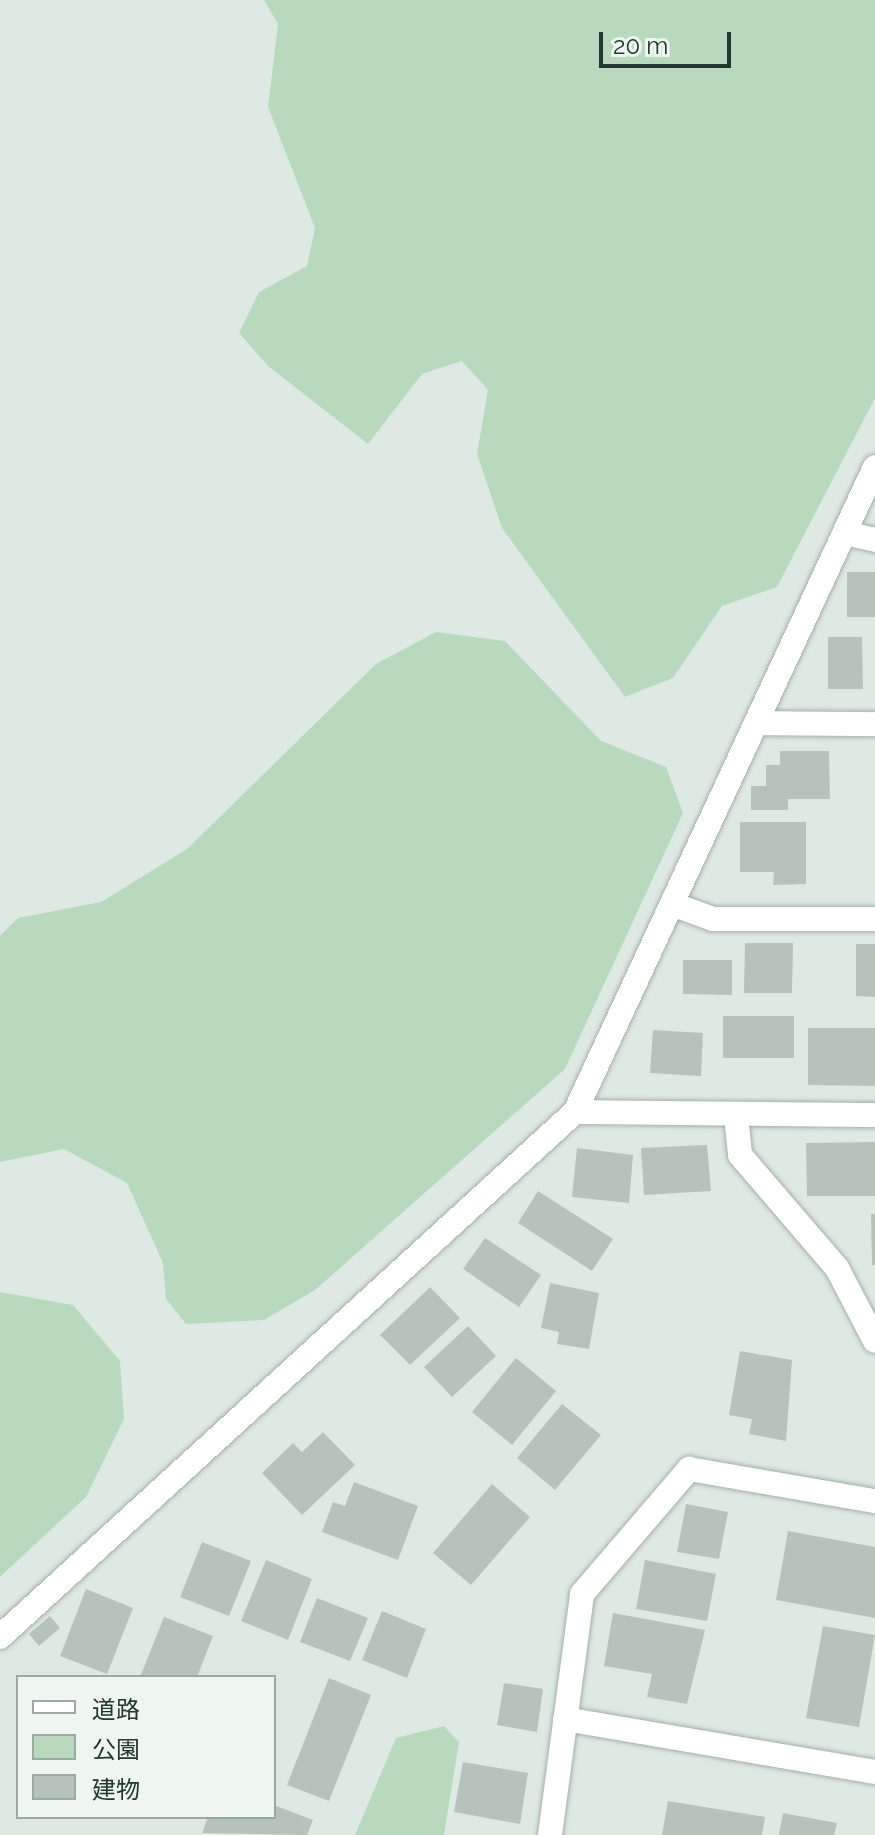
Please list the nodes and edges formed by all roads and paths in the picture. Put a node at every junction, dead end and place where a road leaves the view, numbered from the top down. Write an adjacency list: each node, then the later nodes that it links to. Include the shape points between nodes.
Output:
1 (875, 467): 2 (street)
2 (845, 533): 3 (street); 4 (street)
3 (875, 540)
4 (756, 723): 5 (street); 6 (street)
5 (875, 724)
6 (672, 904): 7 (street, via 713,919); 8 (street)
7 (875, 919)
8 (575, 1112): 10 (street); 13 (street)
9 (875, 1115): 10 (street)
10 (736, 1116): 11 (street, via 740,1155 837,1268)
11 (875, 1341)
12 (875, 1501): 14 (street, via 689,1469 582,1594)
13 (0, 1637)
14 (565, 1719): 15 (street); 16 (street)
15 (875, 1772)
16 (550, 1835)

